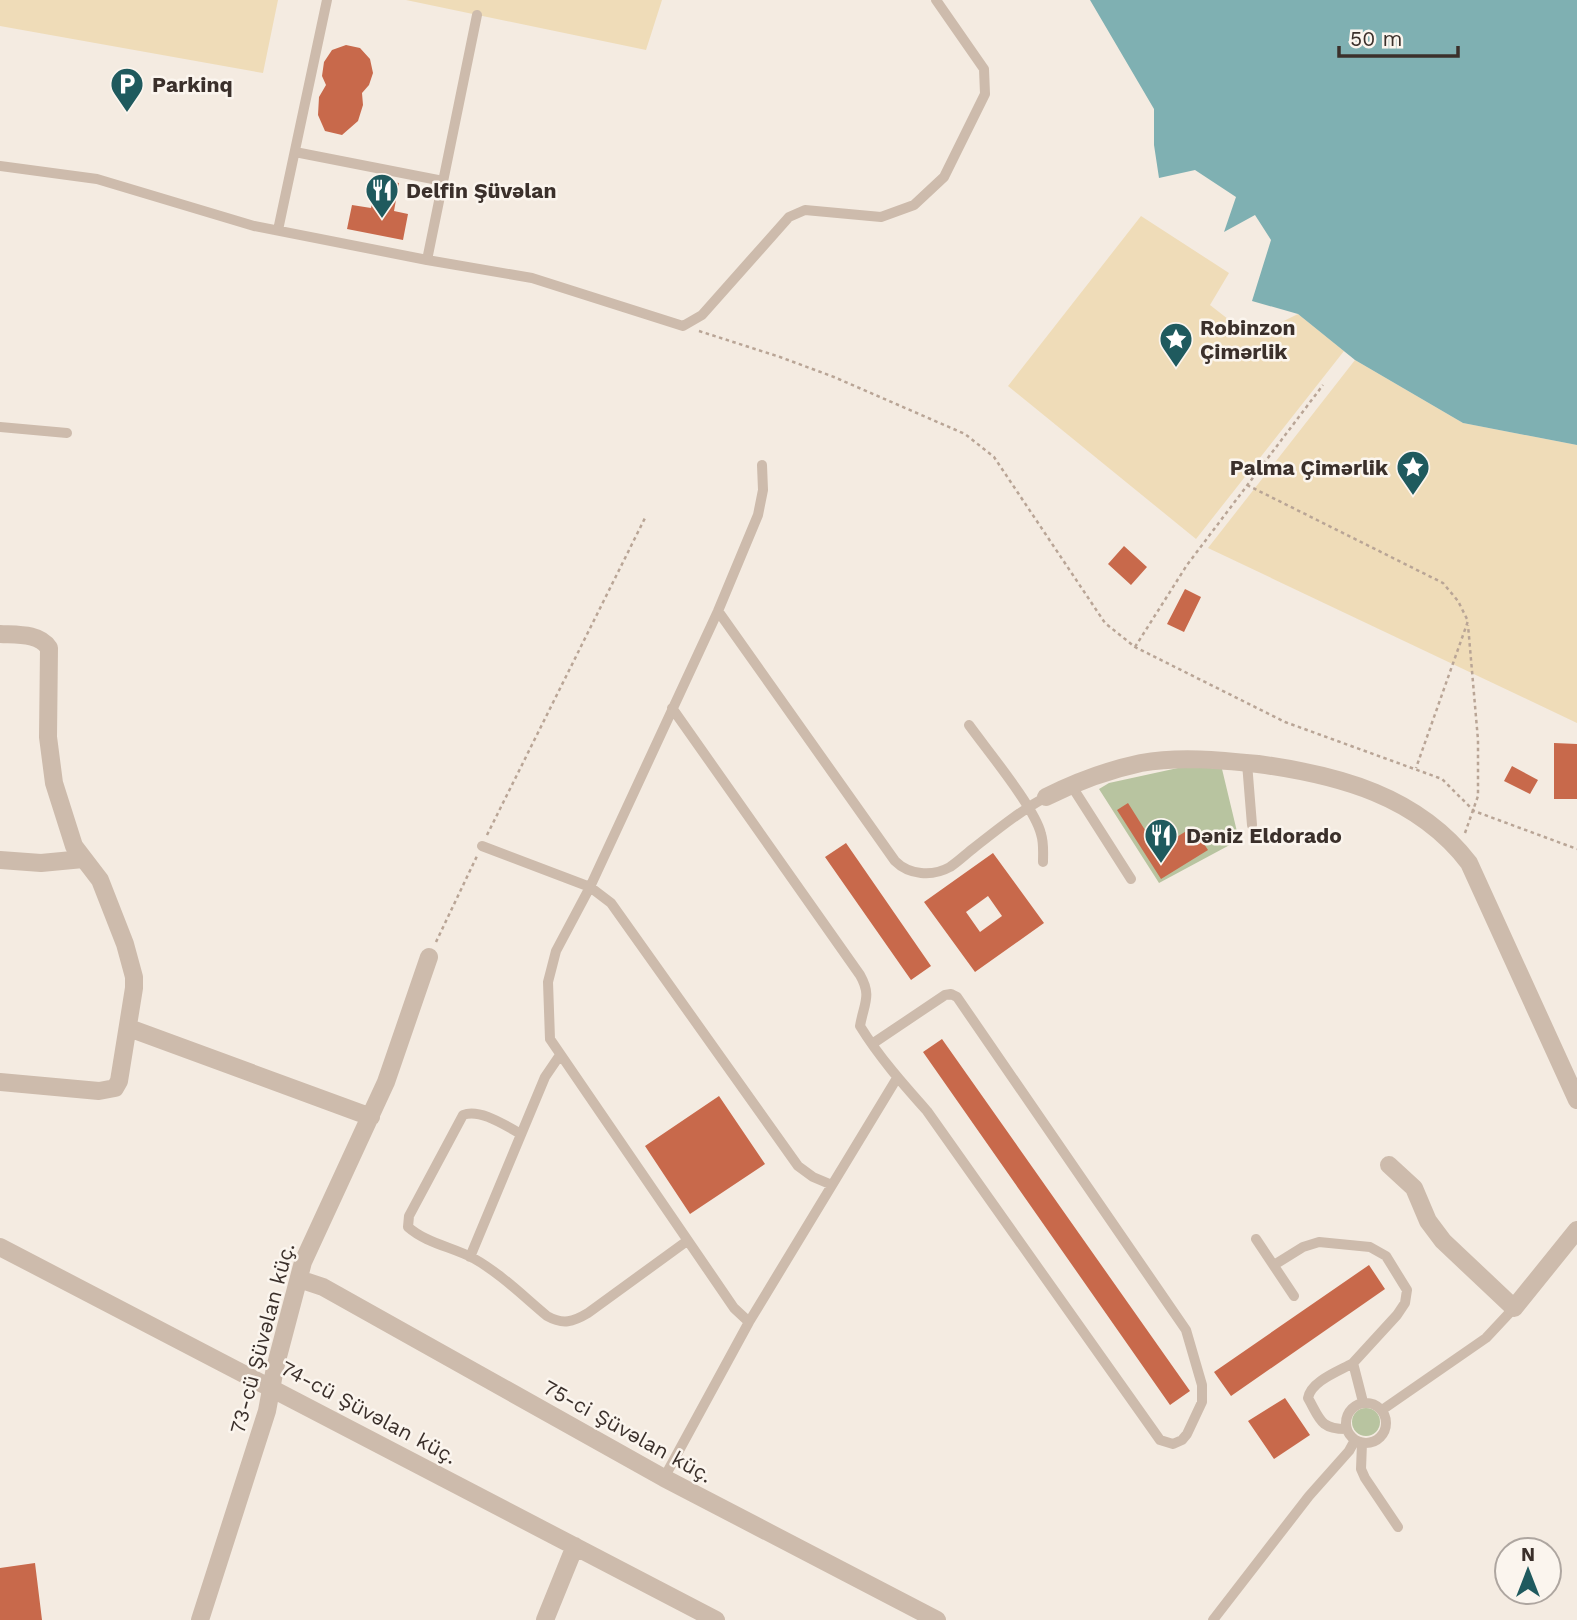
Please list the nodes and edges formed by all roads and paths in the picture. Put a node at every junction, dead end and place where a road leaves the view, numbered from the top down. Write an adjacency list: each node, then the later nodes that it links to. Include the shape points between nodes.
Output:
1 (327, 0): 4 (lane)
2 (936, 0): 9 (lane, via 984,69 985,94 944,177 914,205 881,217 805,210 789,217 702,315)
3 (477, 15): 6 (lane)
4 (295, 152): 6 (lane); 7 (lane)
5 (0, 166): 7 (lane, via 97,179 222,218)
6 (443, 181): 8 (lane)
7 (278, 230): 8 (lane)
8 (427, 260): 9 (lane, via 532,278)
9 (682, 326): 19 (path, via 812,369 965,434 994,457 1105,623)
10 (1323, 385): 14 (path)
11 (0, 427): 12 (lane)
12 (67, 433)
13 (762, 465): 16 (lane, via 758,515)
14 (1247, 485): 17 (path, via 1443,583); 19 (path, via 1187,565)
15 (645, 518): 29 (path)
16 (718, 611): 20 (lane); 26 (lane, via 904,869 916,873 948,867)
17 (1468, 621): 23 (path); 27 (path, via 1478,740)
18 (0, 634): 32 (street, via 35,637 49,648 51,769 68,830)
19 (1135, 647): 23 (path, via 1285,722)
20 (672, 708): 36 (lane); 39 (lane, via 860,975 867,993 860,1026)
21 (969, 725): 26 (lane)
22 (1247, 763): 24 (street, via 1166,760 1114,770); 28 (lane); 30 (street, via 1363,786 1412,810)
23 (1416, 768): 27 (path, via 1442,779)
24 (1071, 785): 25 (street); 35 (lane)
25 (1046, 797): 26 (lane)
26 (1027, 807): 34 (lane, via 1042,835)
27 (1474, 811): 30 (path); 31 (path)
28 (1252, 825)
29 (482, 846): 36 (lane); 37 (path)
30 (1458, 849): 43 (street, via 1478,880)
31 (1577, 849)
32 (83, 859): 33 (street); 38 (street, via 100,880 131,965 134,988)
33 (0, 860)
34 (1043, 862)
35 (1131, 879)
36 (590, 887): 40 (lane, via 556,951 548,982 550,1039); 47 (lane, via 620,914 798,1166)
37 (429, 957): 44 (street, 73-cü Şüvəlan küç.)
38 (129, 1028): 42 (street, via 115,1088 99,1091); 44 (street)
39 (872, 1044): 41 (lane); 41 (lane, via 945,995 957,998 1186,1329 1204,1394 1182,1440 1172,1444 1160,1440 927,1111)
40 (560, 1055): 45 (lane, via 545,1077); 50 (lane)
41 (897, 1078): 47 (lane)
42 (0, 1082)
43 (1577, 1100)
44 (371, 1117): 54 (street, 73-cü Şüvəlan küç.)
45 (521, 1133): 52 (lane); 52 (lane, via 478,1113 463,1115 409,1216 408,1227 416,1234)
46 (1389, 1164): 56 (street, via 1415,1188 1428,1221 1443,1241)
47 (832, 1185): 57 (lane)
48 (1577, 1230): 56 (street)
49 (1256, 1239): 53 (lane)
50 (687, 1241): 52 (lane, via 588,1313 566,1322 547,1316); 57 (lane)
51 (0, 1247): 59 (street, 74-cü Şüvəlan küç.)
52 (470, 1257)
53 (1274, 1265): 55 (lane); 58 (lane, via 1319,1242 1370,1247 1386,1256 1407,1290 1405,1303)
54 (299, 1279): 59 (street, 73-cü Şüvəlan küç.); 64 (street, 75-ci Şüvəlan küç., via 323,1287)
55 (1294, 1296)
56 (1514, 1308): 61 (lane, via 1486,1338)
57 (749, 1322): 64 (lane)
58 (1353, 1363): 60 (lane); 62 (lane, via 1314,1385 1308,1398 1323,1424)
59 (272, 1387): 66 (street, 74-cü Şüvəlan küç.); 67 (street, 73-cü Şüvəlan küç.)
60 (1363, 1402): 61 (lane); 62 (lane, via 1350,1409)
61 (1382, 1410): 63 (lane, via 1386,1423 1381,1436 1376,1441)
62 (1346, 1429): 63 (lane)
63 (1358, 1442): 65 (lane, via 1365,1478); 71 (lane, via 1309,1496)
64 (664, 1478): 70 (street, 75-ci Şüvəlan küç.)
65 (1398, 1527)
66 (575, 1546): 68 (street); 69 (street, 74-cü Şüvəlan küç.)
67 (200, 1620)
68 (545, 1620)
69 (716, 1620)
70 (937, 1620)
71 (1213, 1620)

